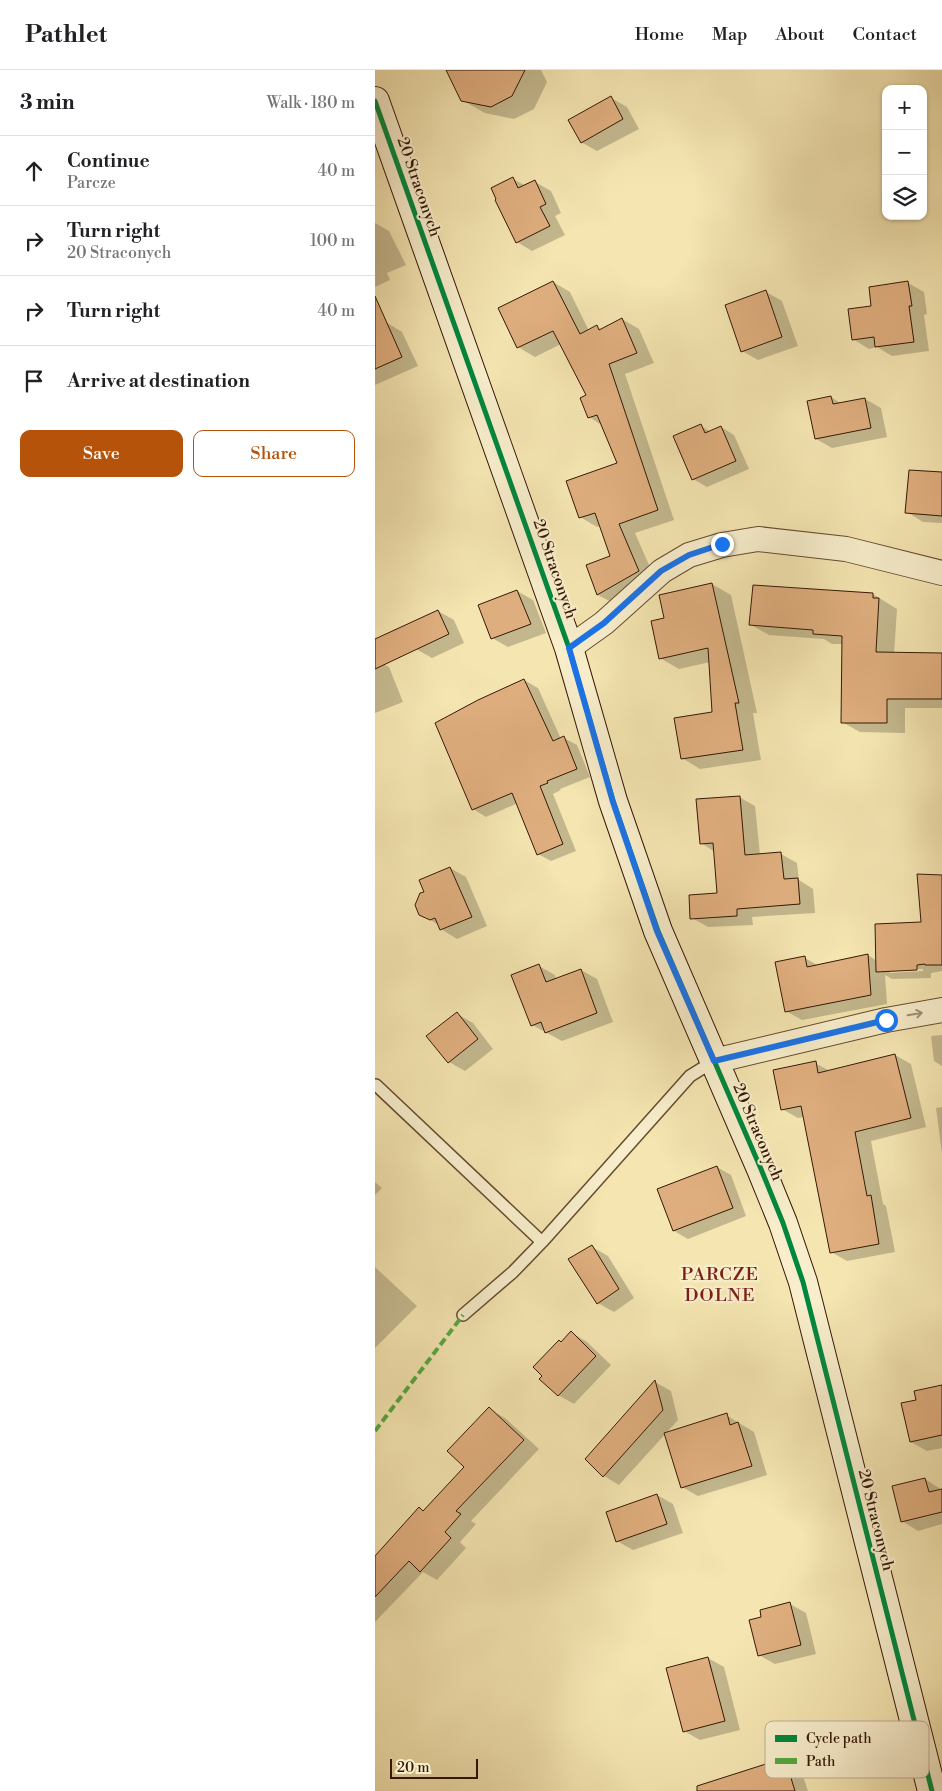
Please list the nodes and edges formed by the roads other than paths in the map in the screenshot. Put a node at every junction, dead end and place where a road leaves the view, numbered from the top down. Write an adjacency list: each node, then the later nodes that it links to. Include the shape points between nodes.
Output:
1 (375, 101): 3 (main road, 20 Straconych)
2 (942, 573): 3 (street, via 846,549 758,539 722,544 689,555 661,571 604,623)
3 (569, 648): 5 (main road, 20 Straconych, via 613,802 657,931)
4 (942, 1010): 5 (street, one-way to 4)
5 (714, 1061): 7 (lane, via 690,1076); 9 (main road, 20 Straconych, via 779,1214 803,1282)
6 (376, 1085): 7 (lane)
7 (543, 1242): 8 (lane)
8 (463, 1315)
9 (914, 1721)
10 (929, 1778): 11 (main road, 20 Straconych)
11 (932, 1791)

